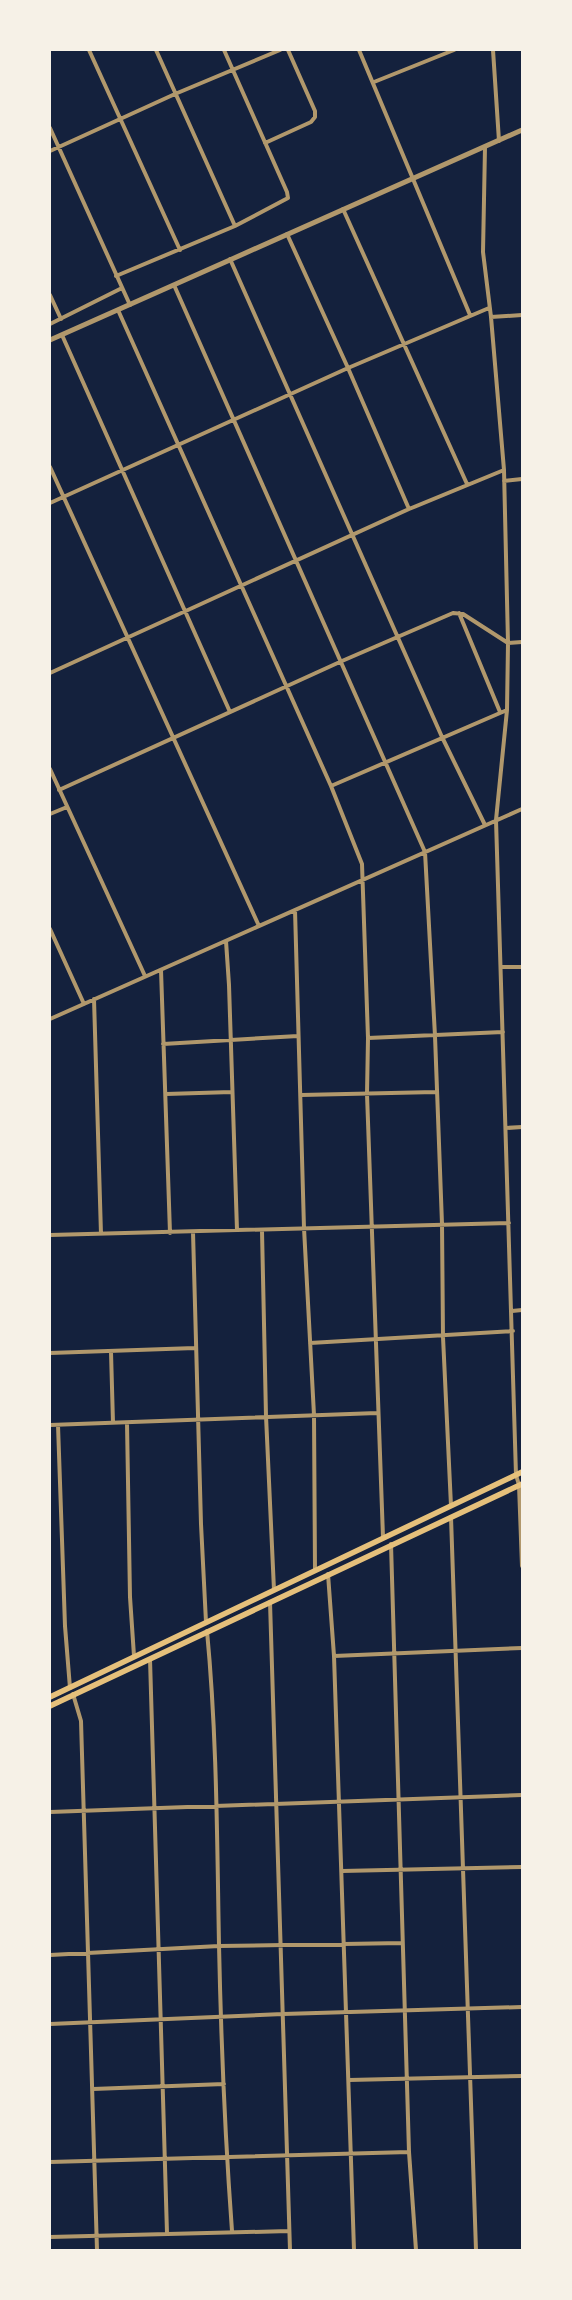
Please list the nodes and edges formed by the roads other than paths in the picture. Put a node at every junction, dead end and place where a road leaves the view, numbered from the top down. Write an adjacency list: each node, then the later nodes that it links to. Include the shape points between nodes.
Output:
1 (90, 50): 12 (street)
2 (156, 50): 11 (street)
3 (224, 50): 9 (street)
4 (280, 50): 9 (street)
5 (288, 50): 16 (street, via 315,111 315,118)
6 (359, 50): 10 (street)
7 (454, 50): 10 (street)
8 (493, 50): 15 (street)
9 (234, 70): 11 (street); 16 (street)
10 (374, 82): 20 (street)
11 (175, 94): 12 (street); 22 (street)
12 (120, 120): 17 (street); 24 (street)
13 (50, 128): 17 (street)
14 (522, 130): 15 (street)
15 (499, 141): 18 (street)
16 (265, 143): 22 (street, via 288,198)
17 (59, 147): 19 (street); 26 (street)
18 (485, 147): 20 (street); 31 (street, via 483,252)
19 (50, 151)
20 (414, 177): 21 (street); 33 (street)
21 (343, 209): 23 (street); 40 (street)
22 (235, 226): 24 (street)
23 (287, 234): 25 (street); 41 (street)
24 (180, 250): 26 (street)
25 (230, 259): 27 (street); 42 (street)
26 (116, 276): 28 (street)
27 (174, 285): 30 (street); 43 (street)
28 (122, 288): 30 (street); 36 (street)
29 (50, 295): 36 (street)
30 (130, 305): 32 (street)
31 (489, 308): 33 (street); 35 (street)
32 (118, 310): 38 (street); 44 (street)
33 (470, 315): 40 (street)
34 (522, 315): 35 (street)
35 (491, 317): 47 (street)
36 (61, 319): 37 (street)
37 (50, 324)
38 (62, 335): 39 (street); 46 (street)
39 (50, 340)
40 (404, 345): 41 (street); 50 (street)
41 (348, 368): 42 (street); 53 (street)
42 (290, 394): 43 (street); 54 (street)
43 (233, 420): 44 (street); 55 (street)
44 (179, 445): 46 (street); 56 (street)
45 (50, 467): 51 (street)
46 (122, 468): 51 (street); 57 (street)
47 (504, 470): 49 (street); 50 (street)
48 (522, 479): 49 (street)
49 (504, 481): 62 (street)
50 (467, 484): 53 (street)
51 (63, 497): 52 (street); 60 (street)
52 (50, 503)
53 (409, 509): 54 (street)
54 (353, 536): 55 (street); 59 (street)
55 (297, 561): 56 (street); 63 (street)
56 (241, 585): 57 (street); 65 (street)
57 (186, 610): 60 (street); 67 (street)
58 (459, 613): 59 (street); 62 (street); 68 (street)
59 (399, 636): 63 (street); 69 (street)
60 (127, 638): 64 (street); 70 (street)
61 (522, 642): 62 (street)
62 (508, 643): 66 (street)
63 (342, 661): 65 (street); 71 (street)
64 (50, 673)
65 (286, 687): 67 (street); 73 (street)
66 (507, 710): 68 (street); 78 (street)
67 (230, 712): 70 (street)
68 (500, 712): 69 (street)
69 (442, 737): 71 (street); 79 (street)
70 (173, 738): 74 (street); 83 (street)
71 (386, 762): 73 (street); 80 (street)
72 (50, 769): 74 (street)
73 (331, 786): 81 (street, via 360,854)
74 (59, 790): 75 (street)
75 (66, 807): 77 (street); 89 (street)
76 (522, 809): 78 (street)
77 (50, 814)
78 (496, 820): 79 (street); 86 (street)
79 (486, 825): 80 (street)
80 (425, 852): 81 (street); 95 (street)
81 (364, 879): 82 (street); 96 (street)
82 (295, 910): 83 (street); 94 (street)
83 (259, 926): 85 (street)
84 (50, 929): 91 (street)
85 (226, 941): 88 (street); 97 (street, via 230,985)
86 (501, 967): 87 (street); 93 (street)
87 (522, 967)
88 (161, 970): 89 (street); 98 (street)
89 (145, 976): 90 (street)
90 (94, 999): 91 (street); 114 (street)
91 (84, 1004): 92 (street)
92 (50, 1019)
93 (503, 1032): 95 (street); 105 (street)
94 (298, 1036): 97 (street); 103 (street)
95 (435, 1036): 96 (street); 100 (street)
96 (368, 1038): 102 (street)
97 (230, 1040): 98 (street); 99 (street)
98 (163, 1044): 101 (street)
99 (232, 1092): 101 (street); 110 (street)
100 (436, 1092): 102 (street); 107 (street)
101 (166, 1094): 113 (street)
102 (367, 1094): 103 (street); 108 (street)
103 (301, 1095): 109 (street)
104 (522, 1127): 105 (street)
105 (506, 1128): 106 (street)
106 (509, 1223): 107 (street); 117 (street)
107 (442, 1224): 108 (street); 119 (street)
108 (371, 1227): 109 (street); 120 (street)
109 (304, 1228): 111 (street); 121 (street)
110 (237, 1230): 111 (street); 112 (street)
111 (262, 1231): 127 (street)
112 (193, 1232): 113 (street); 122 (street)
113 (170, 1233): 114 (street)
114 (101, 1234): 115 (street)
115 (50, 1235)
116 (522, 1310): 117 (street)
117 (512, 1311): 118 (street)
118 (513, 1332): 119 (street); 133 (street)
119 (443, 1336): 120 (street); 135 (street)
120 (375, 1340): 121 (street); 125 (street)
121 (310, 1343): 126 (street)
122 (195, 1348): 123 (street); 128 (street)
123 (111, 1352): 124 (street); 129 (street)
124 (50, 1353)
125 (377, 1413): 126 (street); 137 (street)
126 (314, 1415): 127 (street); 140 (street)
127 (266, 1416): 128 (street); 142 (street)
128 (198, 1419): 130 (street); 144 (street)
129 (113, 1423): 130 (street); 132 (street)
130 (127, 1423): 149 (street, via 130,1597)
131 (50, 1425): 132 (street)
132 (58, 1425): 152 (street, via 65,1626)
133 (519, 1474): 134 (street); 135 (main road)
134 (520, 1484): 136 (main road); 139 (street)
135 (450, 1506): 137 (main road)
136 (451, 1517): 138 (main road); 147 (street)
137 (383, 1537): 140 (main road)
138 (391, 1544): 141 (main road); 148 (street)
139 (522, 1566)
140 (315, 1570): 142 (main road)
141 (328, 1574): 143 (main road); 150 (street)
142 (274, 1590): 144 (main road)
143 (270, 1601): 145 (main road); 160 (street)
144 (206, 1622): 149 (main road)
145 (207, 1631): 151 (main road); 161 (street)
146 (522, 1648): 147 (street)
147 (456, 1651): 148 (street); 157 (street)
148 (396, 1654): 150 (street); 158 (street)
149 (134, 1656): 152 (main road)
150 (334, 1656): 159 (street)
151 (150, 1659): 153 (main road); 162 (street)
152 (70, 1688): 154 (main road)
153 (73, 1694): 155 (main road); 163 (street, via 81,1721)
154 (50, 1697)
155 (50, 1706)
156 (522, 1795): 157 (street)
157 (460, 1798): 158 (street); 167 (street)
158 (399, 1799): 159 (street); 166 (street)
159 (338, 1801): 160 (street); 168 (street)
160 (276, 1802): 161 (street); 171 (street)
161 (217, 1805): 162 (street); 172 (street)
162 (155, 1808): 163 (street); 173 (street)
163 (84, 1811): 164 (street); 174 (street)
164 (50, 1812)
165 (522, 1867): 167 (street)
166 (401, 1870): 167 (street); 168 (street); 169 (street)
167 (463, 1870): 177 (street)
168 (342, 1872): 170 (street)
169 (403, 1943): 170 (street); 178 (street)
170 (344, 1944): 171 (street); 179 (street)
171 (282, 1945): 172 (street); 180 (street)
172 (219, 1946): 173 (street); 181 (street)
173 (158, 1950): 174 (street); 182 (street)
174 (87, 1953): 175 (street); 183 (street)
175 (50, 1955)
176 (522, 2007): 177 (street)
177 (468, 2008): 178 (street); 185 (street)
178 (405, 2010): 179 (street); 188 (street)
179 (346, 2012): 180 (street); 187 (street)
180 (283, 2014): 181 (street); 194 (street)
181 (221, 2016): 182 (street); 189 (street)
182 (162, 2018): 183 (street); 190 (street)
183 (90, 2022): 184 (street); 191 (street)
184 (50, 2024)
185 (471, 2076): 186 (street); 188 (street); 208 (street)
186 (522, 2076)
187 (349, 2080): 188 (street); 193 (street)
188 (407, 2080): 192 (street)
189 (224, 2084): 190 (street); 195 (street)
190 (164, 2086): 191 (street); 196 (street)
191 (93, 2089): 197 (street)
192 (409, 2152): 193 (street); 207 (street)
193 (350, 2154): 194 (street); 206 (street)
194 (286, 2156): 195 (street); 199 (street)
195 (227, 2157): 196 (street); 200 (street)
196 (165, 2158): 197 (street); 201 (street)
197 (96, 2161): 198 (street); 202 (street)
198 (50, 2162)
199 (289, 2230): 200 (street); 205 (street)
200 (232, 2231): 201 (street)
201 (167, 2232): 202 (street)
202 (97, 2235): 203 (street); 204 (street)
203 (50, 2237)
204 (97, 2250)
205 (290, 2250)
206 (354, 2250)
207 (416, 2250)
208 (476, 2250)

